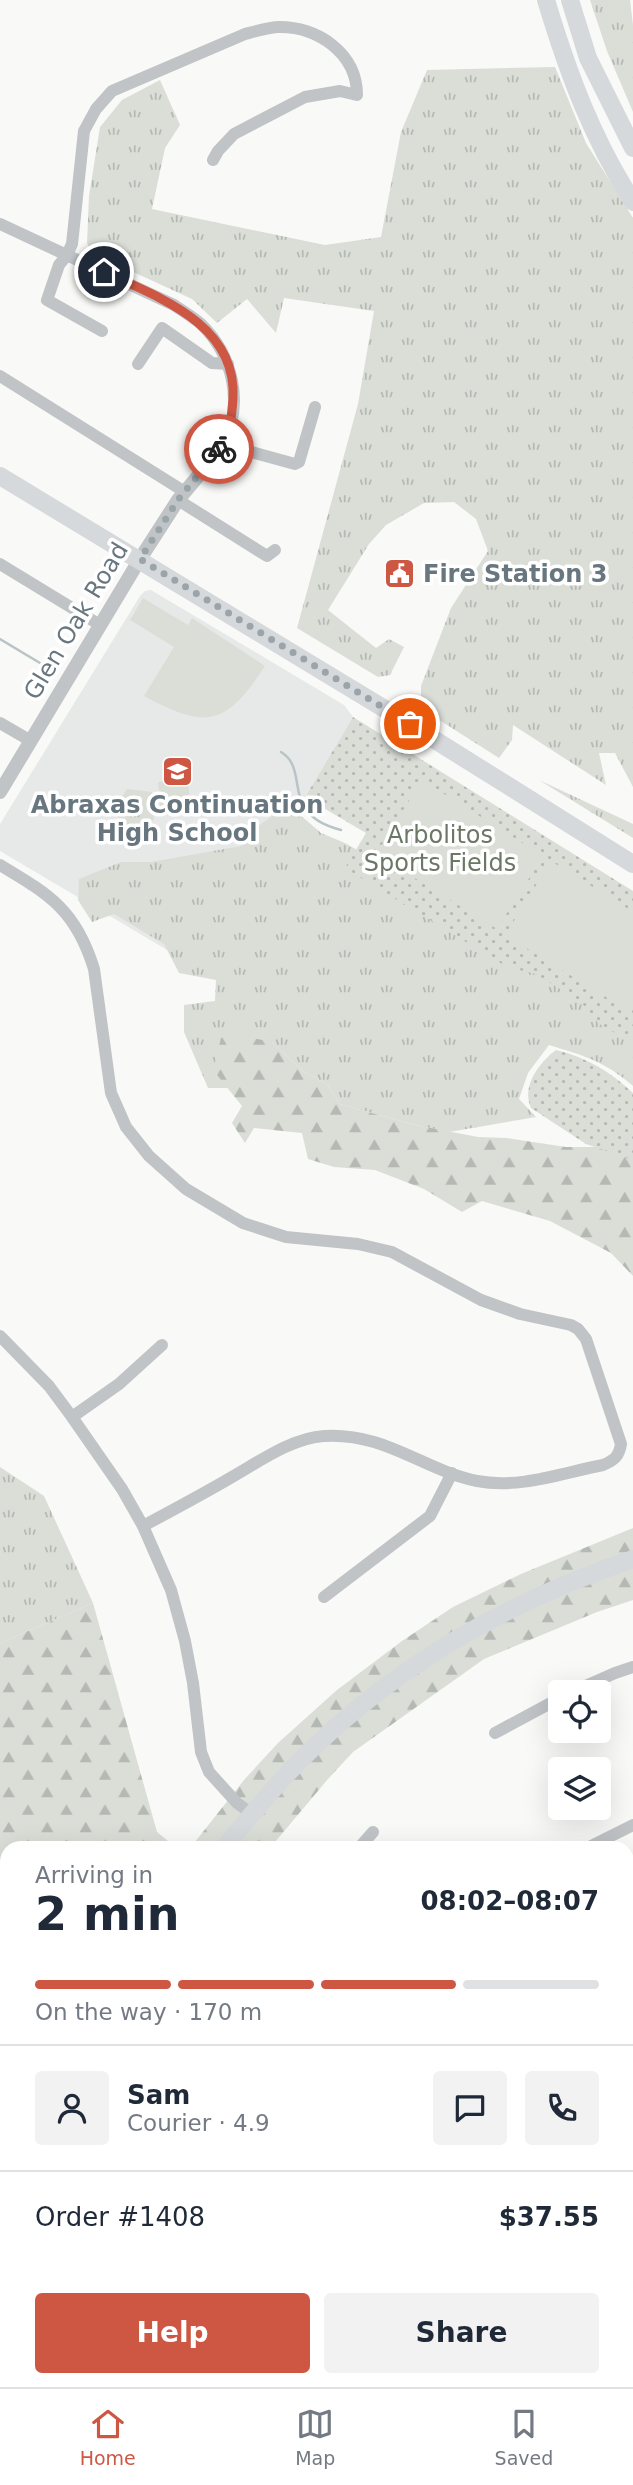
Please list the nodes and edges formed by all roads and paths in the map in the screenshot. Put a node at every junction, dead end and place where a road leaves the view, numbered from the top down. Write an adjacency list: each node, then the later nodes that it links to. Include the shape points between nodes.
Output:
1 (546, 0): 5 (main road, via 566,66 597,141)
2 (569, 0): 3 (main road, via 588,58)
3 (633, 148)
4 (213, 160): 7 (street, via 234,134 305,97 340,91 357,95 357,83 342,53 314,32 281,27 245,34 112,91 84,131)
5 (633, 202)
6 (0, 224): 7 (street)
7 (67, 255): 8 (street, via 59,264 47,300); 10 (street, via 174,305 214,338)
8 (102, 331)
9 (138, 364): 10 (street, via 162,328 212,363)
10 (228, 364): 13 (street, Glen Oak Road, via 234,389 232,418)
11 (0, 376): 16 (street)
12 (315, 407): 13 (street, via 295,464)
13 (222, 444): 14 (street, Glen Oak Road)
14 (199, 475): 16 (street, Glen Oak Road)
15 (0, 476): 18 (main road)
16 (181, 496): 17 (street, via 267,556); 18 (street, Glen Oak Road)
17 (275, 550)
18 (140, 559): 20 (street, Glen Oak Road); 24 (main road)
19 (0, 564): 20 (street)
20 (100, 625): 22 (street, Glen Oak Road)
21 (0, 723): 22 (street)
22 (31, 741): 23 (street, Glen Oak Road)
23 (0, 792)
24 (633, 863)
25 (0, 865): 29 (street, via 60,904 79,931 94,969 111,1093 126,1127 149,1156 186,1189 243,1223 286,1237 392,1252 481,1300 563,1323 578,1329 586,1339 621,1444 613,1461 501,1484)
26 (0, 1336): 28 (street)
27 (162, 1345): 28 (street, via 119,1384)
28 (72, 1417): 30 (street)
29 (453, 1473): 30 (street, via 375,1441 321,1436 285,1447); 32 (street, via 430,1516)
30 (143, 1526): 37 (street, via 171,1590 185,1641 201,1752 209,1772)
31 (633, 1559): 37 (main road, via 524,1602 436,1652 374,1695 314,1747)
32 (324, 1597)
33 (633, 1667): 34 (street)
34 (599, 1680)
35 (548, 1703): 36 (street)
36 (495, 1733)
37 (252, 1814): 40 (main road)
38 (633, 1825): 42 (street)
39 (373, 1832): 41 (street)
40 (230, 1841)
41 (365, 1841)
42 (601, 1841)

